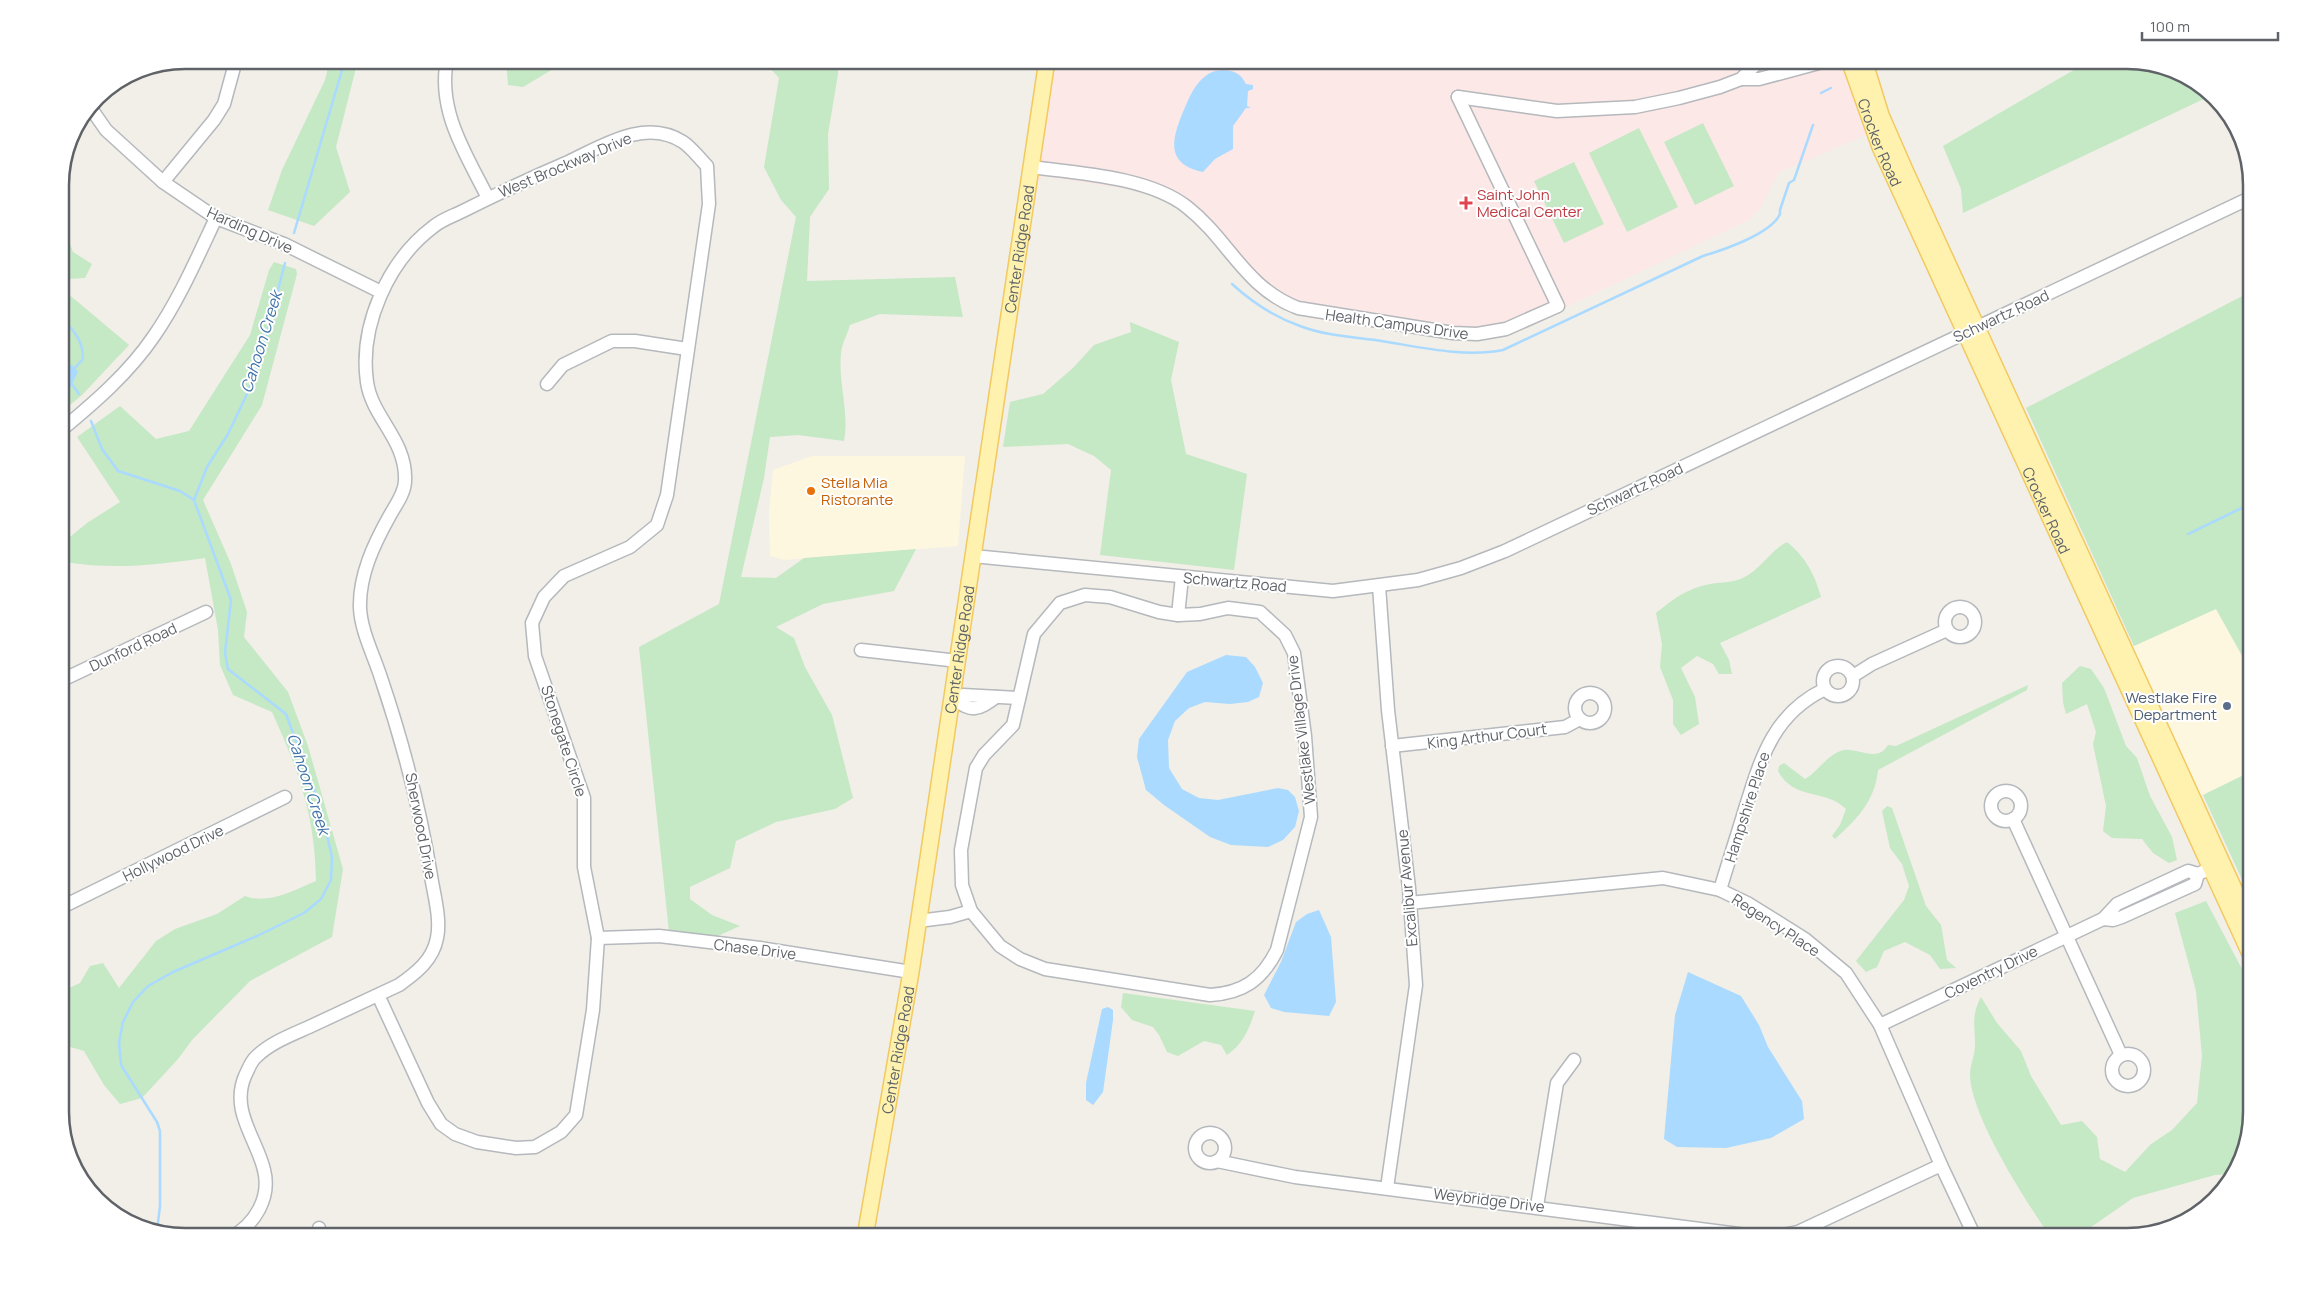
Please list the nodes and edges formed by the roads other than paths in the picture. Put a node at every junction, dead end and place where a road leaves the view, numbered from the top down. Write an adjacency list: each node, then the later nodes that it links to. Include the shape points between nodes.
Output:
1 (234, 69): 11 (street, via 224,104)
2 (447, 69): 12 (street, via 450,120)
3 (1046, 69): 10 (main road, Center Ridge Road)
4 (1751, 69): 8 (street, Health Campus Drive)
5 (1796, 69): 8 (street, Health Campus Drive, via 1759,79)
6 (1852, 69): 17 (main road, Crocker Road, via 1875,136)
7 (1867, 69): 17 (main road, Crocker Road, via 1892,143)
8 (1741, 79): 10 (street, Health Campus Drive, via 1680,98 1599,110 1538,110 1458,97 1558,306 1506,329 1486,334 1453,333 1314,312 1291,305 1260,288 1206,224 1170,195 1141,184)
9 (94, 113): 11 (street, Harding Drive, via 106,130)
10 (1031, 167): 21 (main road, Center Ridge Road)
11 (163, 182): 14 (street, Harding Drive)
12 (488, 198): 15 (street, West Brockway Drive, via 433,226 404,256); 18 (street, West Brockway Drive, via 628,134 659,132 682,142 708,166 709,204)
13 (2243, 201): 17 (street, Schwartz Road)
14 (216, 218): 15 (street, Harding Drive, via 284,244); 20 (street, via 154,337 103,396)
15 (381, 292): 16 (street, West Brockway Drive)
16 (372, 316): 49 (street, Sherwood Drive, via 366,382 400,449 405,485 373,546 364,577 360,609 414,784 438,923 438,937 428,960 416,974)
17 (1971, 331): 23 (street, Schwartz Road, via 1504,551 1443,573); 38 (main road, Crocker Road)
18 (688, 349): 19 (street, via 612,341 563,366); 46 (street, Stonegate Circle, via 667,495 657,525 630,547 564,576 544,597 532,624 535,656 584,798 584,867)
19 (547, 384)
20 (69, 424)
21 (973, 556): 22 (street, Schwartz Road); 28 (main road, Center Ridge Road)
22 (1182, 577): 23 (street, Schwartz Road, via 1332,591); 25 (street)
23 (1380, 586): 35 (street, Excalibur Avenue)
24 (206, 612): 30 (street, Dunford Road)
25 (1178, 615): 32 (street, Westlake Village Drive, via 1093,594 1060,603 1034,634); 42 (street, Westlake Village Drive, via 1228,608 1260,612 1285,635 1294,653 1311,817 1277,950 1268,969 1250,984 1229,994 1210,995 1045,969 1000,946)
26 (1947, 630): 29 (street)
27 (861, 650): 28 (street)
28 (958, 661): 33 (main road, Center Ridge Road)
29 (1853, 676): 31 (street, via 1851,690 1843,696 1833,696); 31 (street, via 1842,666 1832,667 1824,674)
30 (69, 677)
31 (1825, 689): 39 (street, Hampshire Place, via 1799,704 1767,745)
32 (1019, 698): 33 (street, via 963,695); 42 (street, Westlake Village Drive, via 1013,725 976,768 961,850 962,885)
33 (953, 699): 44 (main road, Center Ridge Road)
34 (1580, 719): 35 (street, King Arthur Court, via 1565,727)
35 (1392, 746): 40 (street, Excalibur Avenue)
36 (285, 797): 41 (street, Hollywood Drive)
37 (2013, 819): 45 (street)
38 (2210, 868): 43 (main road, Crocker Road); 45 (street, Coventry Drive, via 2188,871 2126,900 2113,907 2102,919); 47 (main road, Crocker Road)
39 (1720, 890): 40 (street, Regency Place, via 1663,878); 50 (street, Regency Place, via 1805,939 1846,973)
40 (1409, 903): 55 (street, Excalibur Avenue, via 1416,985)
41 (69, 904)
42 (971, 911): 44 (street)
43 (2243, 915)
44 (918, 921): 48 (main road, Center Ridge Road)
45 (2067, 936): 50 (street, Coventry Drive); 51 (street)
46 (598, 938): 48 (street, Chase Drive, via 659,936); 49 (street, Stonegate Circle, via 593,1010 576,1115 561,1132 535,1146 516,1148 477,1142 440,1124)
47 (2243, 939)
48 (910, 972): 58 (main road, Center Ridge Road)
49 (378, 995): 57 (street, Sherwood Drive, via 274,1043 255,1057 243,1081 240,1097 247,1130 264,1168 265,1190 256,1216)
50 (1880, 1025): 54 (street, Regency Place)
51 (2121, 1055)
52 (1574, 1060): 56 (street, via 1557,1083)
53 (1217, 1161): 55 (street, Weybridge Drive, via 1295,1177)
54 (1941, 1165): 60 (street); 61 (street, Regency Place)
55 (1387, 1188): 56 (street, Weybridge Drive)
56 (1537, 1206): 59 (street, Weybridge Drive)
57 (246, 1228)
58 (867, 1228)
59 (1697, 1228)
60 (1807, 1228)
61 (1971, 1228)

